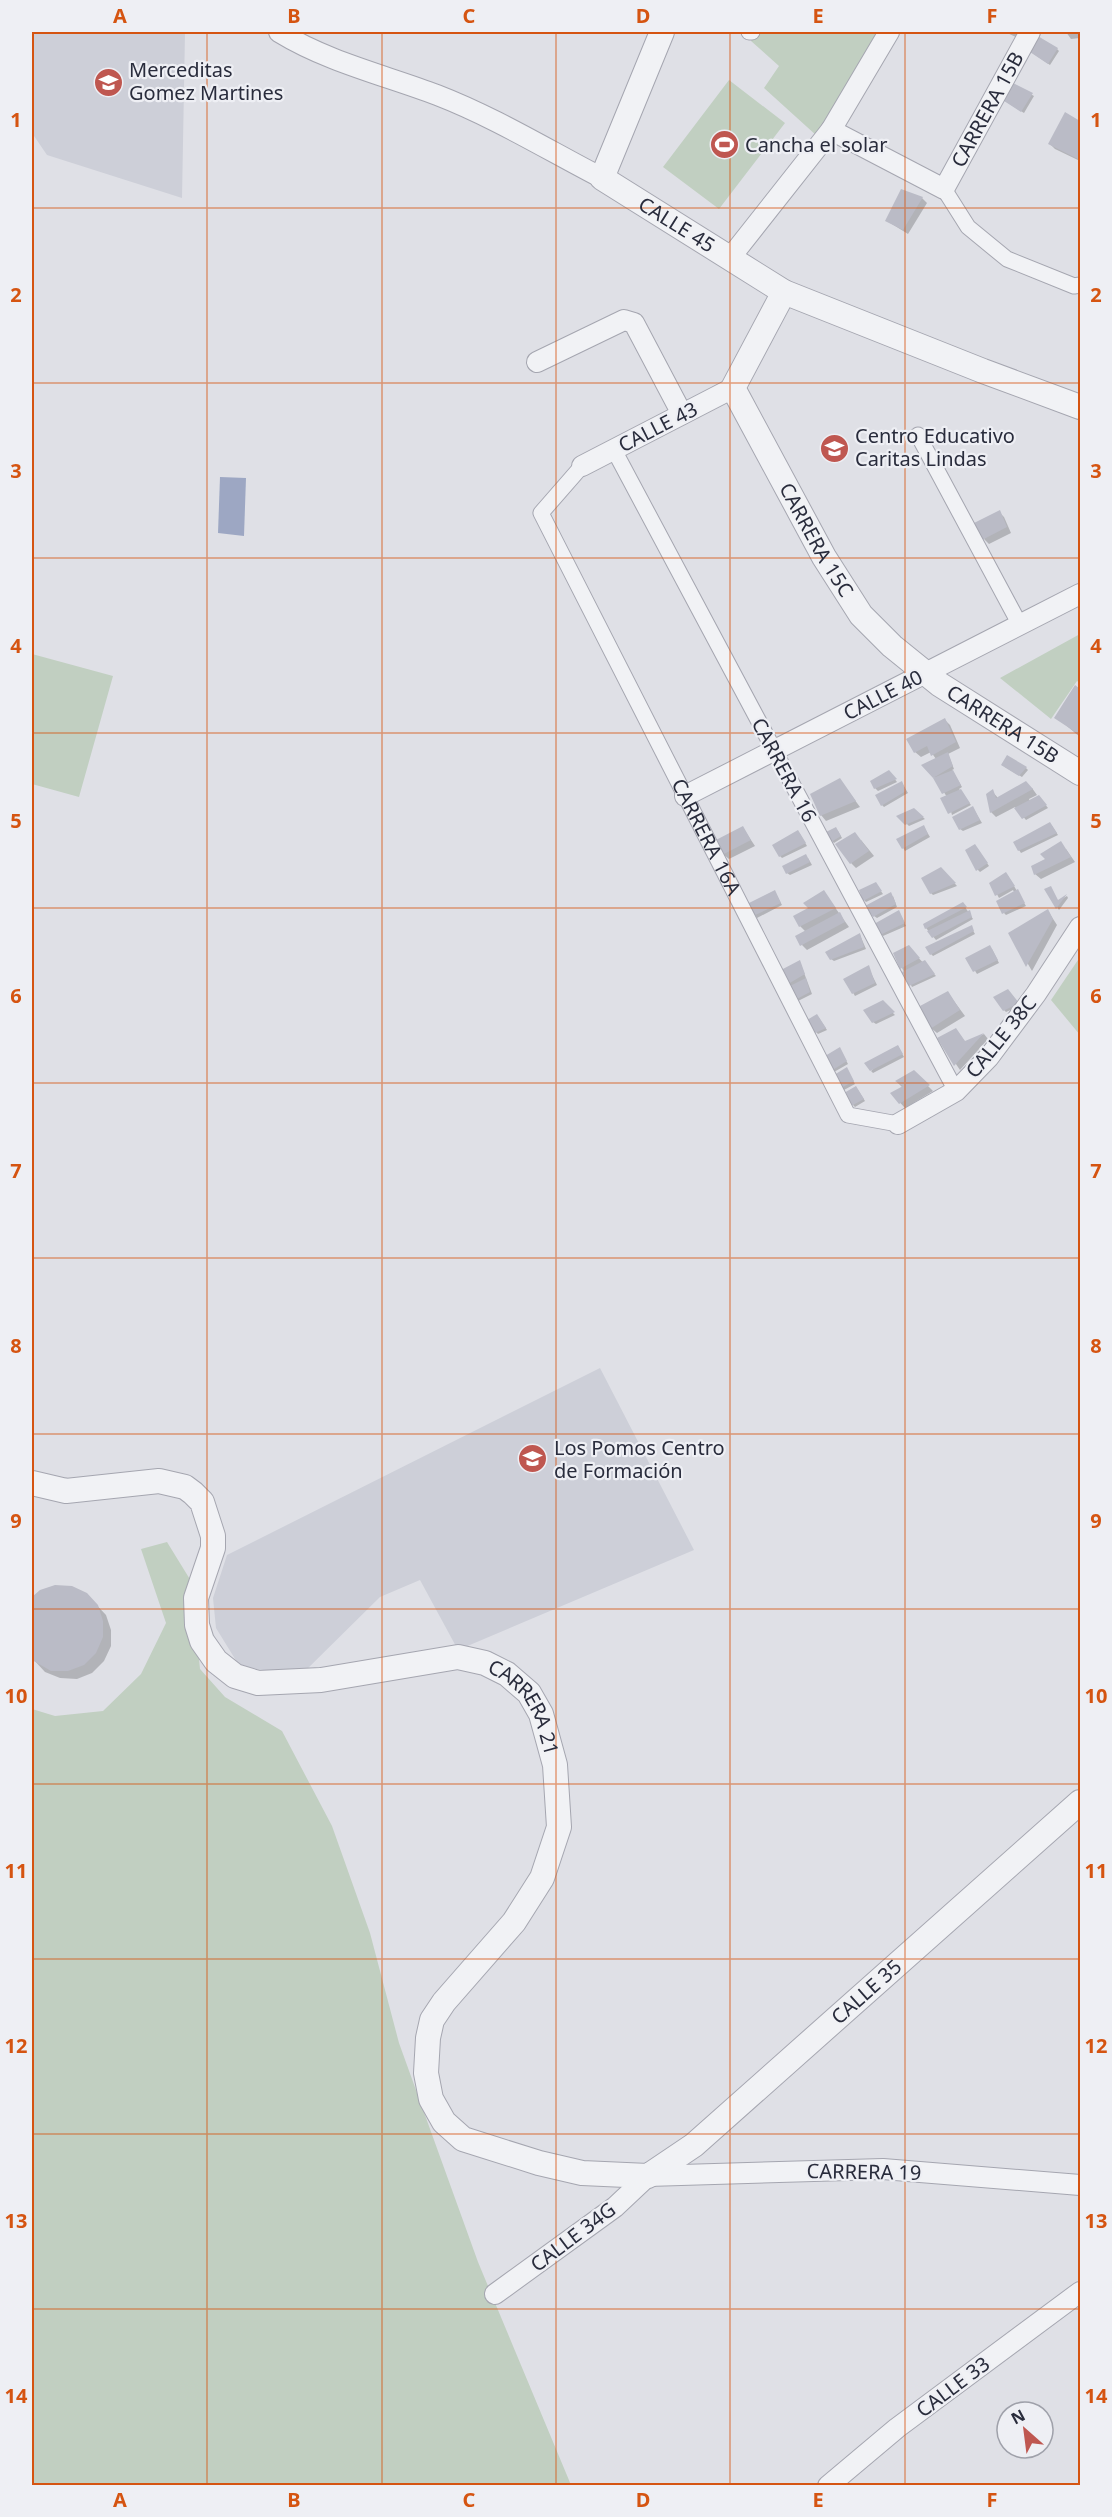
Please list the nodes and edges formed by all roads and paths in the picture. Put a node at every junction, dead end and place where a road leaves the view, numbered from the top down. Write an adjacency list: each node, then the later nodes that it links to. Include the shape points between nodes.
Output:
1 (279, 32): 6 (street, CALLE 45, via 369,73 438,96)
2 (663, 32): 6 (street)
3 (889, 32): 5 (street)
4 (1030, 32): 7 (street, CARRERA 15B)
5 (831, 130): 7 (street); 8 (street)
6 (602, 178): 8 (street, CALLE 45)
7 (944, 189): 9 (street, via 968,226 1007,259)
8 (729, 258): 10 (street, CALLE 45)
9 (1080, 285)
10 (784, 292): 12 (street); 13 (street, CALLE 45)
11 (537, 362): 14 (street, via 624,320 634,323)
12 (733, 388): 14 (street, CALLE 43); 20 (street, CARRERA 15C, via 819,548 861,615)
13 (1080, 407)
14 (682, 414): 16 (street, CALLE 43)
15 (918, 435): 19 (street)
16 (614, 450): 17 (street, CALLE 43); 21 (street, CARRERA 16)
17 (582, 466): 23 (street, CARRERA 16A, via 541,513)
18 (1080, 594): 19 (street, CALLE 40)
19 (1020, 625): 20 (street, CALLE 40)
20 (925, 673): 21 (street, CALLE 40); 22 (street, CARRERA 15B)
21 (774, 750): 23 (street, CALLE 40); 25 (street, CARRERA 16)
22 (1080, 773)
23 (685, 796): 26 (street, CARRERA 16A, via 848,1115)
24 (1080, 927): 25 (street, CALLE 38C, via 989,1057)
25 (956, 1091): 26 (street, CALLE 38C)
26 (898, 1124)
27 (32, 1483): 29 (street, CARRERA 21, via 66,1491 159,1481 193,1493 202,1502 213,1536 213,1548 196,1598 197,1625 216,1662 235,1676 258,1683 321,1680 458,1657 485,1663 507,1674 529,1693 541,1714 555,1765 559,1827 542,1878 514,1922 432,2020 426,2073 431,2098 444,2122 463,2139 582,2172)
28 (1080, 1803): 29 (street, CALLE 35, via 694,2145)
29 (648, 2176): 30 (street, CARRERA 19, via 883,2169); 32 (street, CALLE 34G, via 615,2207)
30 (1080, 2185)
31 (1080, 2292): 33 (street, CALLE 33, via 897,2428)
32 (495, 2294)
33 (828, 2486)

